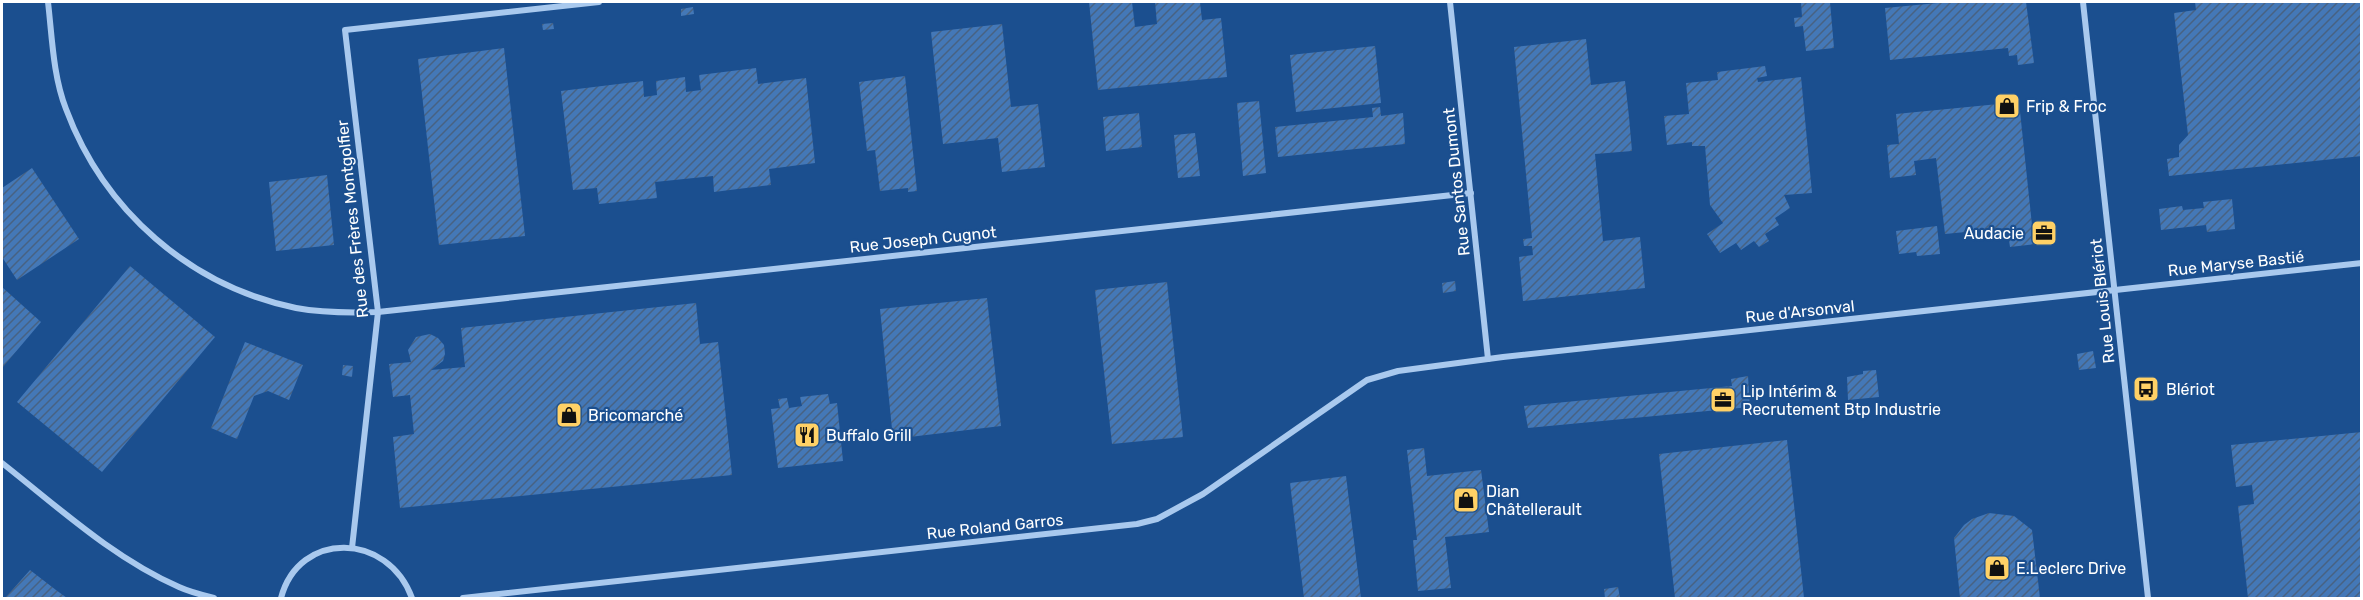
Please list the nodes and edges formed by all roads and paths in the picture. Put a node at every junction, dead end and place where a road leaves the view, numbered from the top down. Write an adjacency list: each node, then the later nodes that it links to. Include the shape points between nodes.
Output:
1 (48, 2): 8 (street, Rue Joseph Cugnot, via 65,107 85,153 112,195 153,238 200,272 247,294 297,308 337,313)
2 (599, 2): 8 (street, Rue des Frères Montgolfier, via 345,30)
3 (1450, 2): 5 (street, Rue Santos Dumont)
4 (2082, 2): 7 (street, Rue Louis Blériot)
5 (1471, 193): 8 (street, Rue Joseph Cugnot); 9 (street, Rue Santos Dumont)
6 (2361, 263): 7 (street, Rue Maryse Bastié)
7 (2114, 290): 9 (street, Rue d'Arsonval); 16 (street, Rue Louis Blériot)
8 (378, 312): 11 (street, Rue des Frères Montgolfier)
9 (1488, 359): 15 (street, Rue Roland Garros, via 1398,371 1367,381 1203,494 1156,519 1137,524)
10 (2, 463): 12 (street, via 134,563 180,587)
11 (352, 548): 13 (street, via 331,549 311,557 295,570); 14 (street, via 374,553 392,565)
12 (214, 598)
13 (281, 598)
14 (412, 598)
15 (463, 598)
16 (2148, 598)

